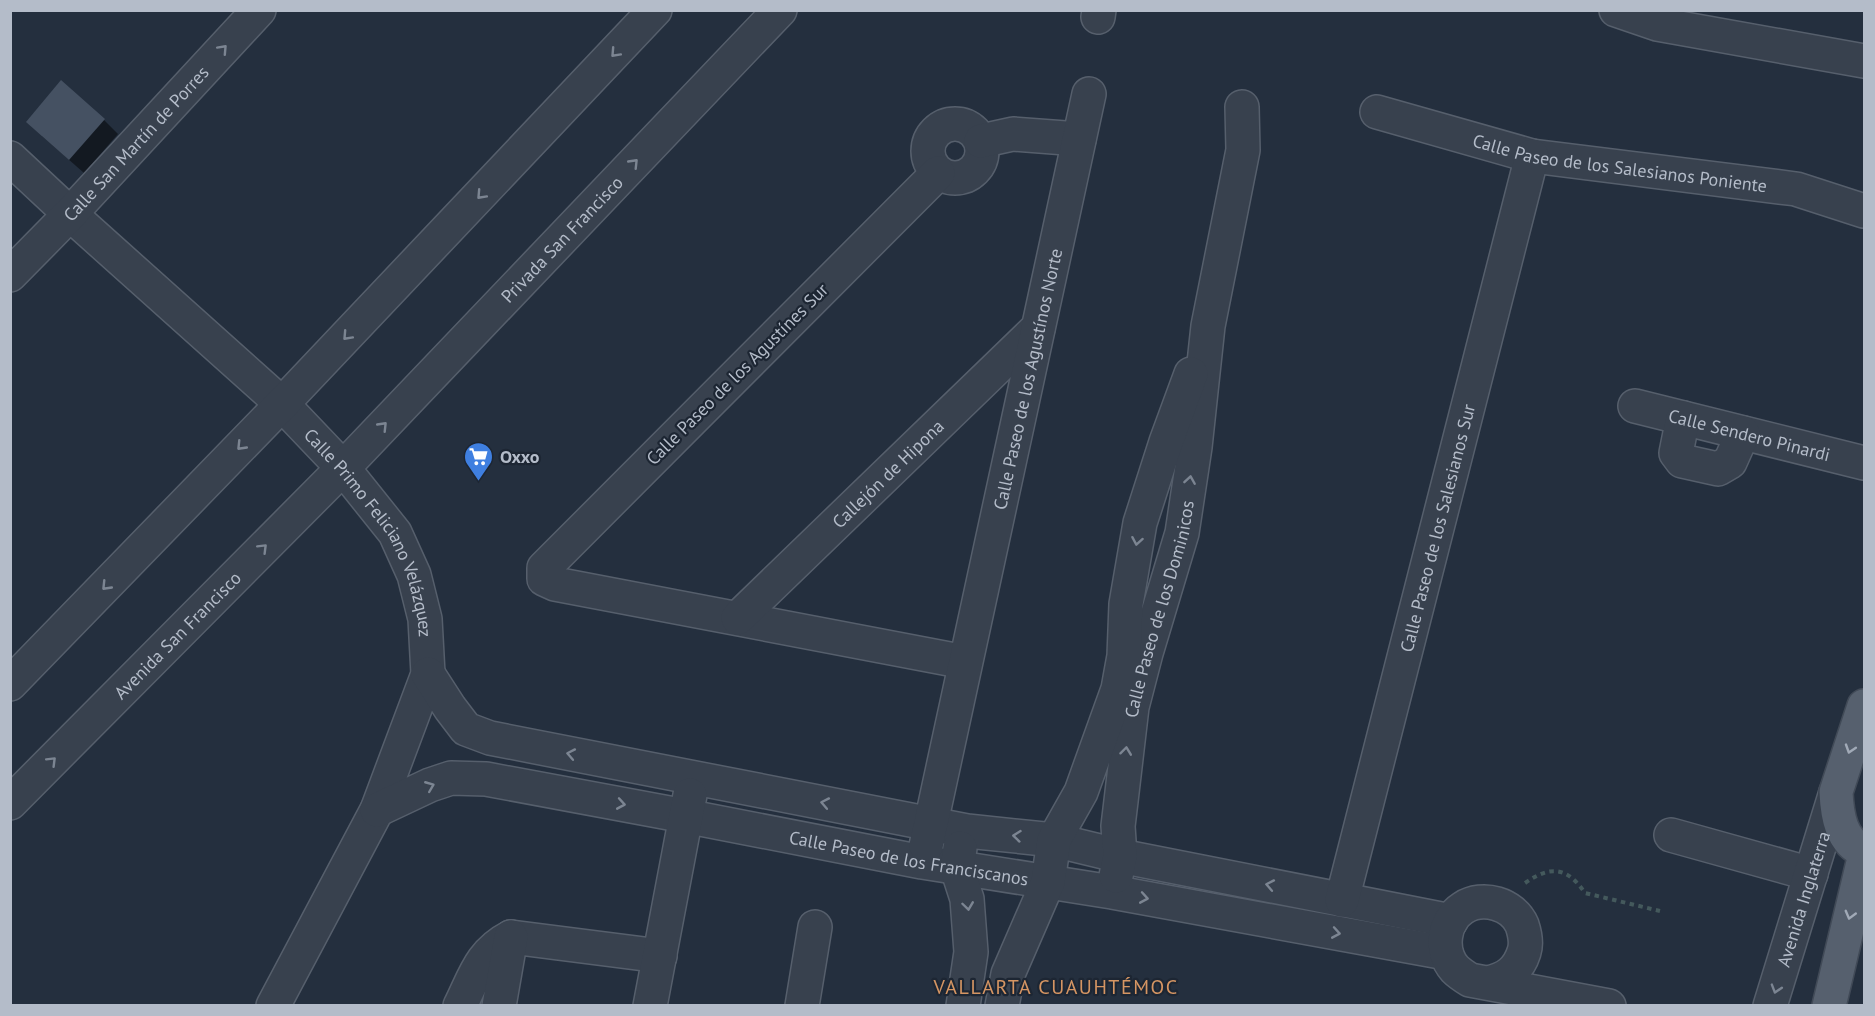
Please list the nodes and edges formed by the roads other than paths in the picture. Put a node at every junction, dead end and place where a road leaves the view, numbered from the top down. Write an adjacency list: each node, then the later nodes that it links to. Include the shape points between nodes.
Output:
1 (259, 10): 15 (street, Calle San Martín de Porres, one-way to 1)
2 (655, 10): 18 (street, one-way to 18)
3 (780, 10): 21 (street, Privada San Francisco, one-way to 3)
4 (1616, 10): 5 (street, via 1657,24)
5 (1864, 60)
6 (1089, 94): 9 (street, Calle Paseo de los Agustínos Norte)
7 (1242, 107): 26 (street, Calle Paseo de los Dominicos, via 1243,150 1208,326 1182,532 1146,653)
8 (1377, 111): 11 (street, Calle Paseo de los Salesianos Poniente)
9 (1079, 138): 10 (street, via 1013,134); 17 (street, Calle Paseo de los Agustínos Norte)
10 (981, 141): 13 (street, via 980,165 972,173 949,178); 13 (street, via 975,130 963,124 950,123 939,128 930,138 927,150)
11 (1532, 156): 14 (street, Calle Paseo de los Salesianos Poniente, via 1796,189); 47 (street, Calle Paseo de los Salesianos Sur)
12 (10, 158): 15 (street, Calle Primo Feliciano Velázquez)
13 (938, 173): 22 (street, Calle Paseo de los Agustínes Sur, via 544,568 544,579 555,584)
14 (1864, 211)
15 (70, 214): 16 (street, Calle San Martín de Porres); 18 (street, Calle Primo Feliciano Velázquez)
16 (10, 275)
17 (1038, 328): 22 (street, Callejón de Hipona); 23 (street, Calle Paseo de los Agustínos Norte)
18 (282, 404): 21 (street, Calle Primo Feliciano Velázquez); 25 (street, one-way to 25)
19 (1635, 406): 20 (street, Calle Sendero Pinardi)
20 (1864, 463)
21 (343, 468): 24 (street, Calle Primo Feliciano Velázquez, via 395,533 414,575 425,619); 32 (street, Avenida San Francisco, one-way to 21)
22 (738, 618): 23 (street)
23 (965, 662): 35 (street, Calle Paseo de los Agustínos Norte)
24 (428, 674): 28 (street, Calle Paseo de los Franciscanos, one-way to 24, via 490,738 466,729); 33 (street, Calle Primo Feliciano Velázquez)
25 (10, 684)
26 (1122, 704): 29 (street, Calle Paseo de los Dominicos); 31 (street, Calle Paseo de los Dominicos, one-way to 26)
27 (1864, 706): 30 (main road, one-way to 30)
28 (694, 778): 34 (street); 35 (street, Calle Paseo de los Franciscanos, one-way to 28)
29 (1081, 792): 31 (street); 38 (street, Calle Paseo de los Dominicos)
30 (1836, 792): 39 (main road, via 1843,833); 44 (street, Avenida Inglaterra)
31 (1121, 801): 40 (street, Calle Paseo de los Dominicos)
32 (10, 803)
33 (377, 810): 34 (street, Calle Paseo de los Franciscanos, one-way to 34, via 451,778 486,779); 54 (street, Calle Primo Feliciano Velázquez)
34 (686, 816): 42 (street, Calle Paseo de los Franciscanos); 52 (street)
35 (930, 824): 36 (street, Calle Paseo de los Franciscanos); 42 (street, Calle Paseo de los Agustínos Norte)
36 (964, 829): 38 (street, Calle Paseo de los Franciscanos, one-way to 36); 43 (street)
37 (1671, 835): 44 (street)
38 (1054, 840): 40 (street, Calle Paseo de los Franciscanos); 45 (street)
39 (1864, 851)
40 (1120, 856): 46 (street, Calle Paseo de los Dominicos); 47 (street, Calle Paseo de los Franciscanos, one-way to 40)
41 (1864, 858): 63 (main road, one-way to 63)
42 (922, 862): 43 (street, Calle Paseo de los Franciscanos)
43 (957, 868): 45 (street, Calle Paseo de los Franciscanos); 59 (street, one-way to 59, via 970,923 971,952)
44 (1811, 874): 62 (street, Avenida Inglaterra, one-way to 62)
45 (1048, 882): 46 (street, Calle Paseo de los Franciscanos); 60 (street, via 1008,974)
46 (1112, 892): 51 (street, Calle Paseo de los Franciscanos, one-way to 51)
47 (1342, 900): 48 (street, Calle Paseo de los Franciscanos)
48 (1451, 921): 51 (street, via 1445,936); 53 (street, via 1463,908 1480,902 1499,904 1520,921 1526,947 1522,961 1501,980)
49 (815, 927): 58 (street)
50 (511, 937): 52 (street); 55 (street, via 485,956); 56 (street)
51 (1446, 953): 53 (street, via 1455,969 1470,980)
52 (660, 956): 57 (street)
53 (1488, 983): 61 (street)
54 (273, 1005)
55 (460, 1005)
56 (499, 1005)
57 (650, 1005)
58 (802, 1005)
59 (963, 1005)
60 (1002, 1005)
61 (1609, 1005)
62 (1770, 1005)
63 (1829, 1005)

